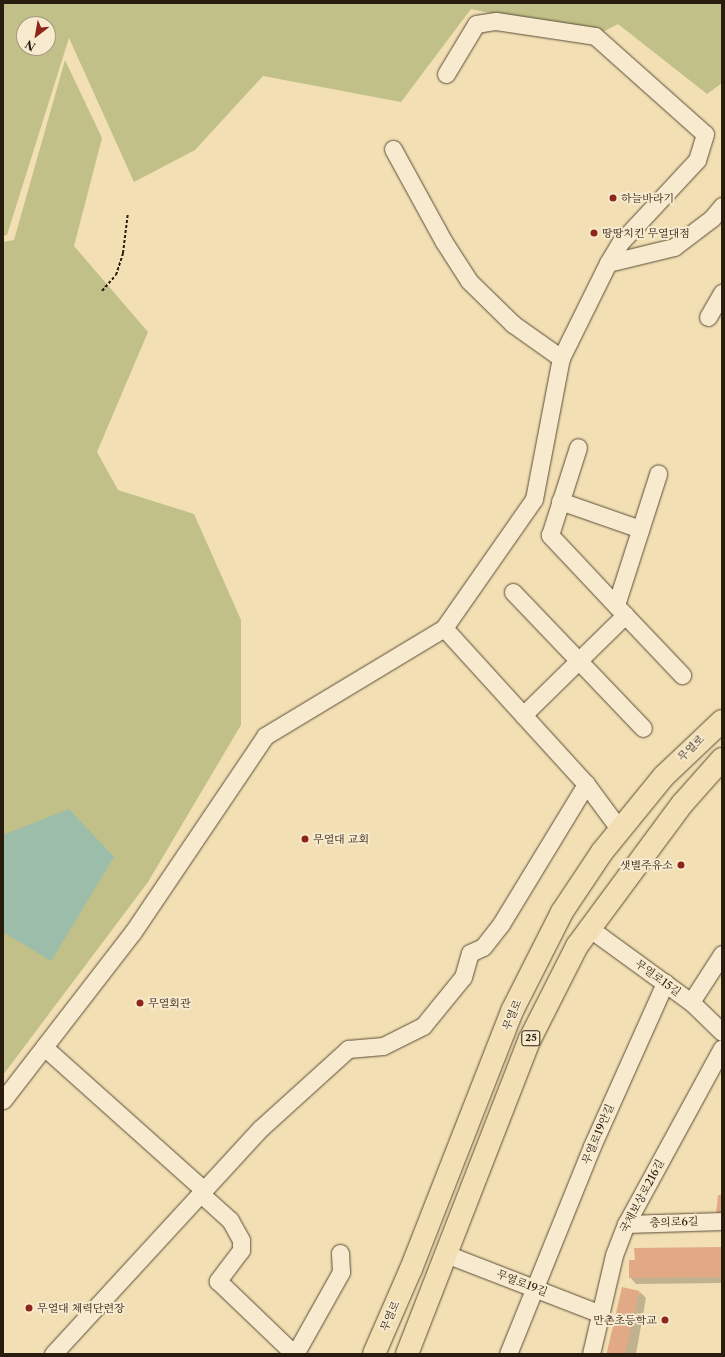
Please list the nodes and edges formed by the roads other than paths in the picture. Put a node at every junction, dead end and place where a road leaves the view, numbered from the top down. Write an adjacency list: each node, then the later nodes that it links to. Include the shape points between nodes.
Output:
1 (446, 74): 4 (street, via 476,24 496,21 595,36 705,134 697,160 620,242)
2 (393, 149): 7 (street, via 444,242 469,281 513,324)
3 (719, 216): 4 (street, via 674,247)
4 (608, 263): 7 (street)
5 (722, 293): 6 (street)
6 (708, 317)
7 (561, 358): 14 (street, via 534,499)
8 (578, 447): 10 (street)
9 (658, 474): 11 (street)
10 (560, 501): 11 (street); 13 (street, via 550,535)
11 (640, 529): 13 (street)
12 (513, 592): 15 (street)
13 (620, 610): 15 (street); 16 (street)
14 (444, 628): 17 (street); 29 (street, via 265,736 132,932)
15 (578, 661): 17 (street); 19 (street)
16 (682, 676)
17 (523, 715): 21 (street)
18 (722, 721): 22 (main road, 무열로, via 664,776)
19 (643, 728)
20 (722, 759): 23 (main road, 25, via 683,803)
21 (586, 784): 22 (street); 32 (street, via 501,924 483,948 470,953 463,977 423,1026 383,1046 348,1049 261,1128)
22 (620, 830): 23 (main road); 41 (main road, 무열로, via 562,912 512,1011 411,1269)
23 (642, 857): 24 (main road, 25)
24 (589, 928): 26 (street, 무열로15길); 36 (main road, 25, via 530,1039)
25 (722, 954): 27 (street)
26 (665, 983): 27 (street, 무열로15길); 37 (street, 무열로19안길, via 592,1146)
27 (691, 1002): 28 (street, 무열로15길)
28 (722, 1032)
29 (44, 1047): 31 (street); 32 (street)
30 (722, 1048): 34 (street, 국채보상로216길)
31 (3, 1100)
32 (202, 1192): 39 (street); 40 (street, via 230,1220 241,1240 241,1250 218,1281)
33 (722, 1220): 34 (street, 충의로6길)
34 (626, 1224): 38 (street, 국채보상로216길, via 614,1255)
35 (340, 1253): 40 (street, via 341,1272)
36 (446, 1254): 37 (street, 무열로19길); 42 (main road, 25)
37 (535, 1287): 38 (street, 무열로19길); 43 (street, 무열로19안길)
38 (598, 1313): 44 (street, 국채보상로216길)
39 (53, 1354)
40 (294, 1354)
41 (374, 1354)
42 (408, 1354)
43 (508, 1354)
44 (590, 1354)

